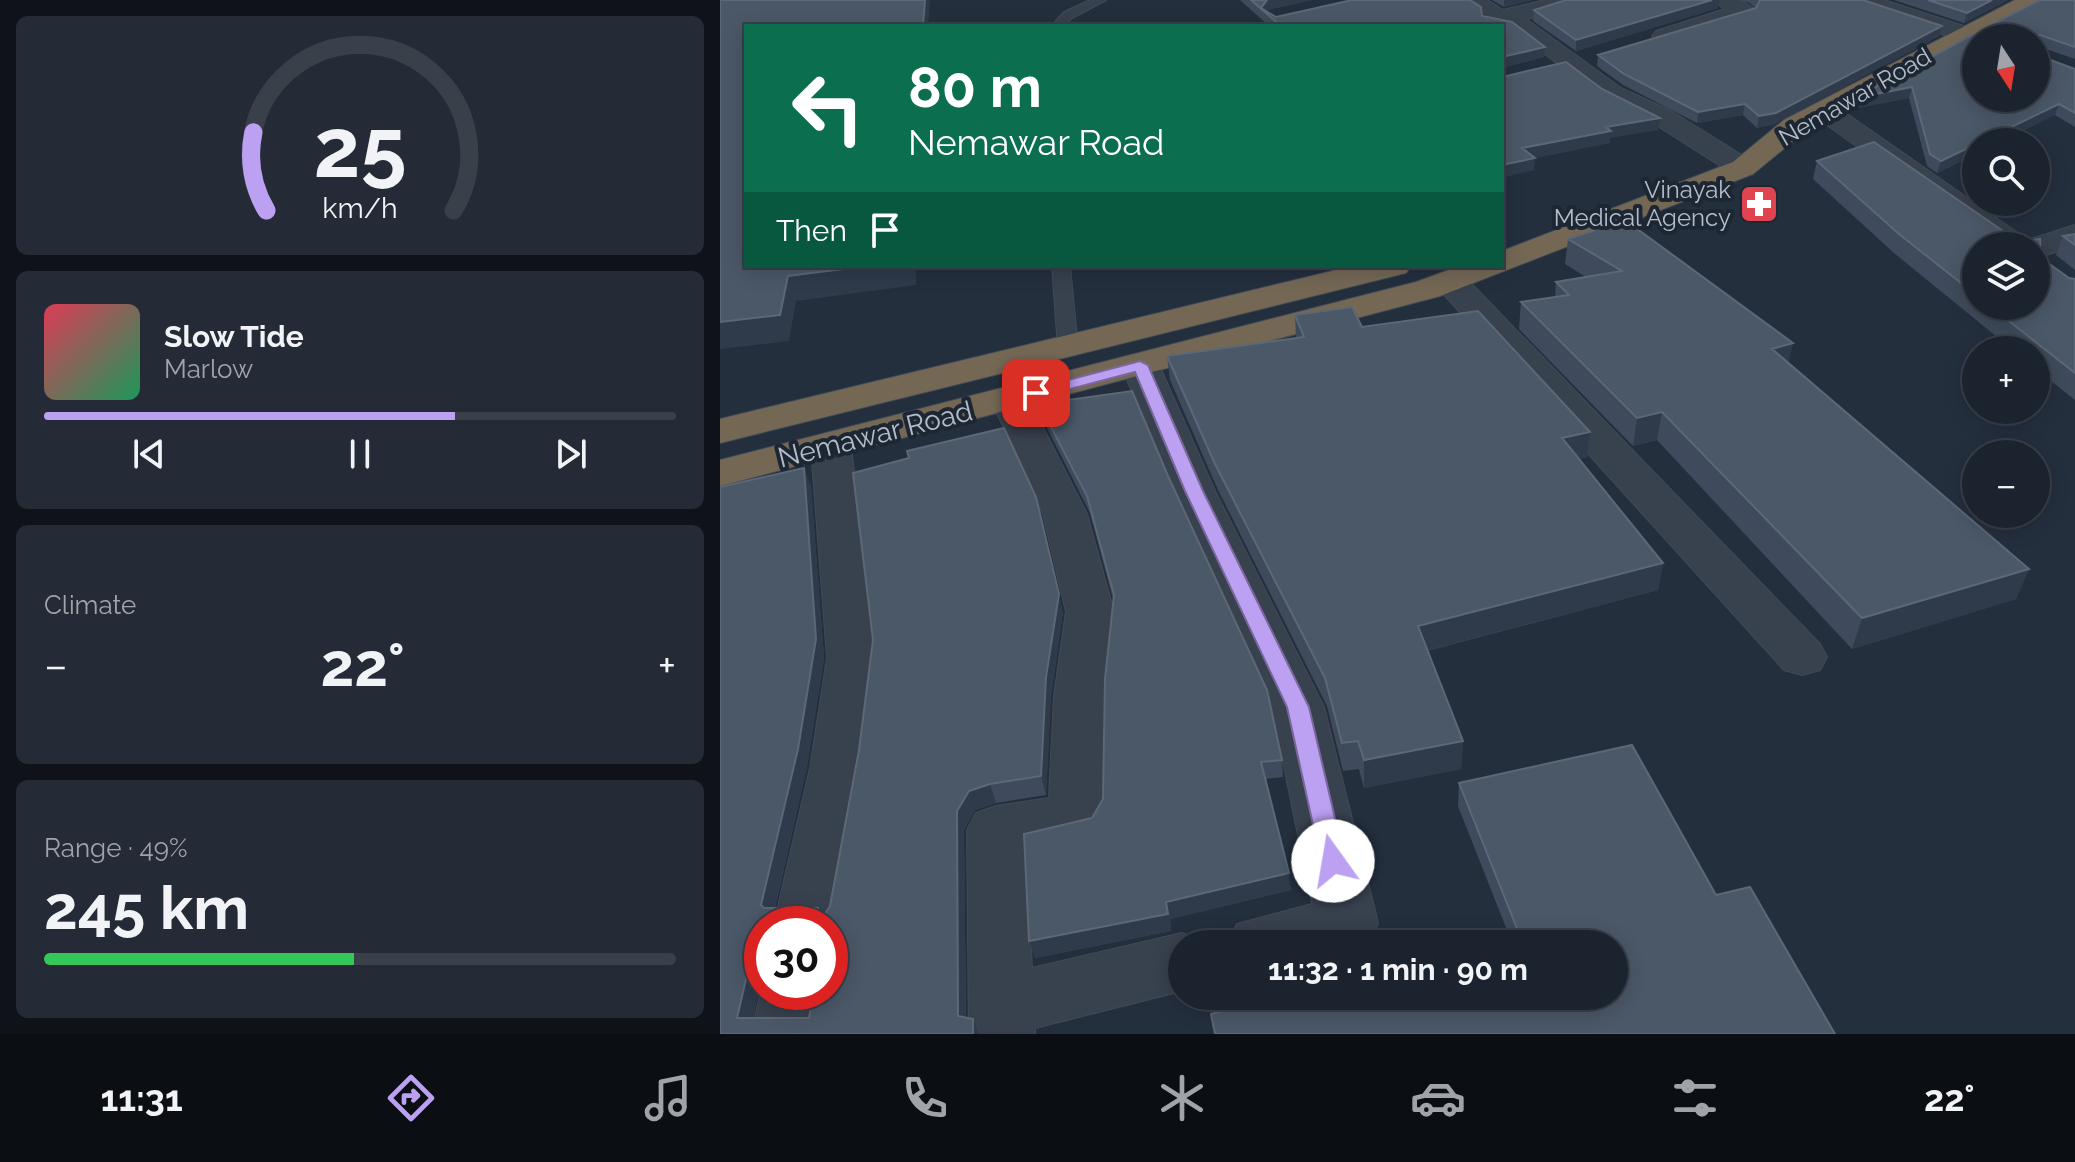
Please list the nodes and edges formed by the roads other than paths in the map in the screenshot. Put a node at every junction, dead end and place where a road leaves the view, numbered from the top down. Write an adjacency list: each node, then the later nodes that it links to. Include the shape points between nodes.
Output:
1 (1100, 0): 8 (lane)
2 (1563, 0): 7 (street)
3 (1723, 0): 11 (street, via 1745,10)
4 (1862, 0): 10 (street)
5 (2020, 0): 9 (highway, Nemawar Road)
6 (1471, 12): 7 (street)
7 (1499, 17): 13 (street, via 1521,25)
8 (1059, 24)
9 (1979, 24)
10 (1962, 34): 15 (highway, Nemawar Road); 16 (highway, Nemawar Road, via 1809,102)
11 (1646, 42)
12 (1603, 54): 13 (street)
13 (1572, 61): 14 (street); 16 (street, via 1612,93)
14 (1544, 68)
15 (1825, 111): 16 (highway, Nemawar Road); 17 (street)
16 (1734, 162): 18 (highway, Nemawar Road); 21 (highway, Nemawar Road)
17 (1996, 232)
18 (1504, 235)
19 (2075, 235): 20 (street)
20 (2050, 255)
21 (1504, 261)
22 (1061, 268): 26 (lane)
23 (1386, 268): 26 (highway, Nemawar Road)
24 (1486, 268): 25 (highway, Nemawar Road)
25 (1451, 282): 27 (highway, Nemawar Road); 32 (street)
26 (1068, 348): 29 (highway, Nemawar Road)
27 (1140, 365): 28 (highway, Nemawar Road); 34 (street, via 1298,707 1347,923)
28 (1010, 400): 30 (highway, Nemawar Road); 37 (street, via 1065,514 1090,612 1080,696 1076,817 996,830)
29 (720, 431)
30 (831, 447): 31 (highway, Nemawar Road); 33 (street, via 852,658 837,768)
31 (720, 473)
32 (1802, 657)
33 (809, 906)
34 (1318, 930)
35 (1168, 967): 37 (street)
36 (789, 1010): 38 (street)
37 (1002, 1020)
38 (784, 1034)

